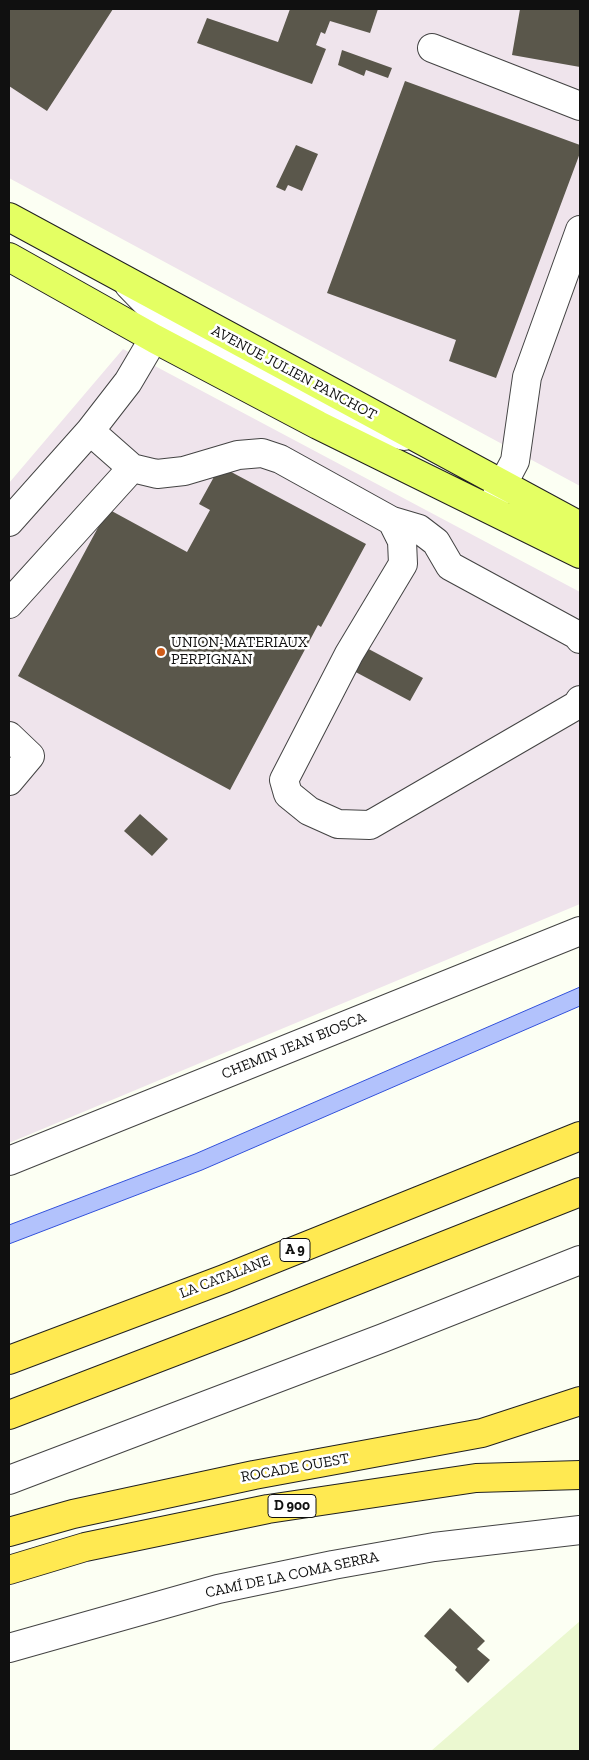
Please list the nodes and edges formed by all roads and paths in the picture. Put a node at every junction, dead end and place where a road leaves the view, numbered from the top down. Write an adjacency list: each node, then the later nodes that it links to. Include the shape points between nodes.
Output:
1 (432, 48): 2 (street)
2 (580, 106)
3 (9, 217): 6 (main road, AVENUE JULIEN PANCHOT)
4 (580, 230): 12 (street, via 527,377 515,460)
5 (9, 257): 7 (main road)
6 (126, 282): 7 (street); 9 (main road, AVENUE JULIEN PANCHOT)
7 (160, 330): 8 (street, via 128,382); 9 (street, via 359,425); 11 (main road, via 318,426)
8 (90, 431): 10 (street); 14 (street)
9 (418, 440): 12 (main road, AVENUE JULIEN PANCHOT)
10 (132, 468): 13 (street, via 157,474 184,471 238,455 262,453 280,459); 20 (street)
11 (430, 479): 12 (street); 16 (main road)
12 (500, 490): 15 (main road, AVENUE JULIEN PANCHOT); 16 (street)
13 (392, 521): 18 (street, via 402,541); 19 (street, via 419,529 436,542)
14 (9, 522)
15 (580, 526)
16 (530, 528): 17 (main road)
17 (580, 554)
18 (403, 564): 19 (street); 22 (street, via 349,654 284,780 288,794 309,811 338,824 370,825 577,705)
19 (450, 566): 21 (street)
20 (9, 604)
21 (580, 639)
22 (580, 700)
23 (9, 736): 24 (street, via 30,756)
24 (9, 781)
25 (580, 931): 27 (street, CHEMIN JEAN BIOSCA)
26 (580, 1136): 30 (highway, LA CATALANE / A 9, via 224,1279)
27 (9, 1161)
28 (580, 1192): 32 (highway)
29 (580, 1260): 34 (street)
30 (9, 1360)
31 (580, 1401): 36 (highway, ROCADE OUEST / D 900, via 482,1433 254,1475 73,1514)
32 (9, 1415)
33 (580, 1475): 37 (highway, D 900, via 476,1478 268,1509 85,1547)
34 (9, 1480)
35 (580, 1530): 38 (street, CAMÍ DE LA COMA SERRA, via 434,1546 314,1569 218,1589)
36 (9, 1532)
37 (9, 1570)
38 (9, 1648)

